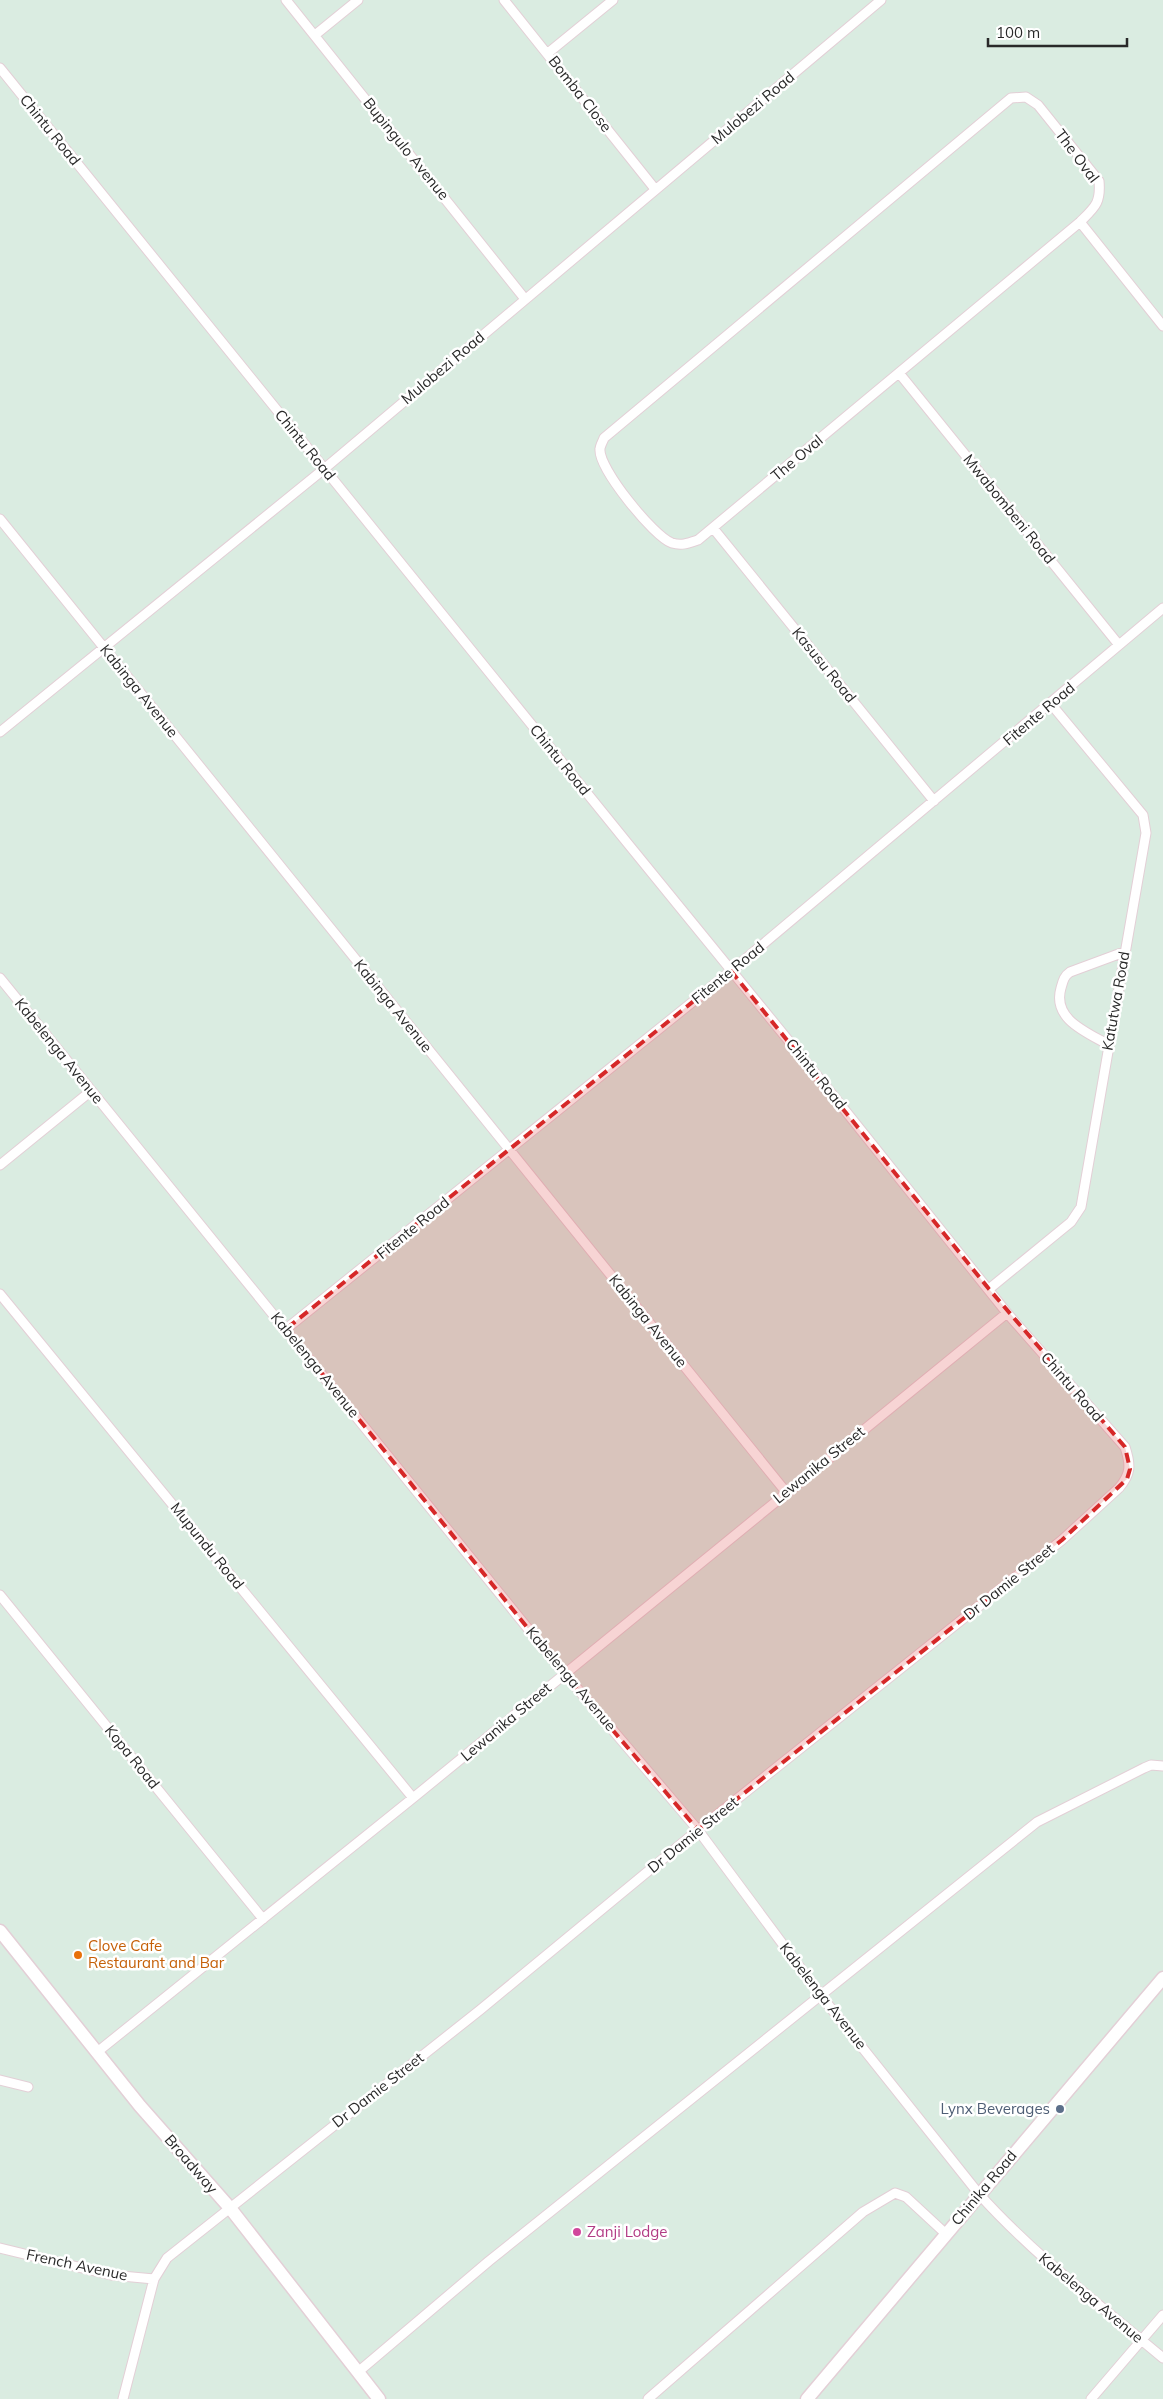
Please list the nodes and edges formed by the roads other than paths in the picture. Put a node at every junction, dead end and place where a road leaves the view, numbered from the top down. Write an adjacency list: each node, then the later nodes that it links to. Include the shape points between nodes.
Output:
1 (286, 0): 6 (street, Bupingulo Avenue)
2 (358, 0): 6 (street)
3 (504, 0): 7 (street, Bomba Close)
4 (613, 0): 7 (street)
5 (881, 0): 9 (street, Mulobezi Road)
6 (315, 35): 11 (street, Bupingulo Avenue)
7 (548, 53): 9 (street, Bomba Close)
8 (0, 68): 14 (street, Chintu Road)
9 (655, 189): 11 (street, Mulobezi Road)
10 (1080, 222): 12 (street); 13 (street, The Oval); 16 (street, The Oval, via 1098,203 1099,181 1038,105 1026,97 1011,98 604,438 600,449 603,463 658,534 672,542 686,544 698,540)
11 (525, 299): 14 (street, Mulobezi Road)
12 (1163, 326)
13 (899, 373): 16 (street, The Oval); 18 (street, Mwabombeni Road)
14 (324, 469): 19 (street, Mulobezi Road); 24 (street, Chintu Road)
15 (0, 520): 19 (street, Kabinga Avenue)
16 (713, 528): 22 (street, Kasusu Road)
17 (1163, 608): 18 (street, Fitente Road)
18 (1119, 645): 20 (street, Fitente Road)
19 (104, 648): 21 (street, Mulobezi Road); 28 (street, Kabinga Avenue)
20 (1052, 704): 22 (street, Fitente Road); 23 (street, Katutwa Road, via 1143,815 1146,824)
21 (0, 732)
22 (934, 801): 24 (street, Fitente Road)
23 (1124, 952): 26 (street, Katutwa Road); 26 (street, via 1070,972 1064,978 1060,991 1059,1004 1063,1014)
24 (731, 971): 28 (street, Fitente Road); 30 (street, Chintu Road)
25 (0, 978): 27 (street, Kabelenga Avenue)
26 (1109, 1045): 30 (street, Katutwa Road, via 1081,1207 1071,1222)
27 (91, 1091): 29 (street); 33 (street, Kabelenga Avenue)
28 (510, 1151): 33 (street, Fitente Road); 35 (street, Kabinga Avenue)
29 (0, 1165)
30 (990, 1289): 32 (street, Chintu Road)
31 (0, 1294): 39 (street, Mupundu Road)
32 (1007, 1313): 34 (street, Chintu Road); 35 (street, Lewanika Street)
33 (286, 1329): 37 (street, Kabelenga Avenue)
34 (1125, 1447): 40 (street, Dr Damie Street, via 1130,1469 1126,1479 1069,1533)
35 (786, 1492): 37 (street, Lewanika Street)
36 (0, 1595): 41 (street, Kopa Road)
37 (564, 1673): 39 (street, Lewanika Street); 40 (street, Kabelenga Avenue)
38 (1163, 1766): 44 (street, via 1144,1768 1037,1822)
39 (413, 1798): 41 (street, Lewanika Street)
40 (698, 1830): 44 (street, Kabelenga Avenue); 49 (street, Dr Damie Street, via 487,2004)
41 (263, 1919): 45 (street, Lewanika Street)
42 (0, 1931): 45 (main road, Broadway)
43 (1163, 1978): 48 (main road, Chinika Road)
44 (822, 1997): 48 (street, Kabelenga Avenue); 56 (street, via 490,2261)
45 (96, 2053): 49 (main road, Broadway)
46 (0, 2080): 47 (street)
47 (28, 2087)
48 (979, 2194): 50 (main road, Chinika Road); 54 (street, Kabelenga Avenue, via 1001,2219 1053,2266)
49 (230, 2208): 52 (street, Dr Damie Street, via 167,2258); 56 (main road, Broadway)
50 (946, 2234): 59 (street, via 906,2197 895,2193 888,2196 864,2212); 60 (main road, Chinika Road)
51 (0, 2248): 52 (street, French Avenue, via 104,2273)
52 (154, 2279): 57 (street, Dr Damie Street)
53 (1163, 2316): 54 (street)
54 (1142, 2341): 55 (street, Kabelenga Avenue); 61 (street)
55 (1163, 2358)
56 (358, 2372): 58 (main road, Broadway)
57 (123, 2399)
58 (379, 2399)
59 (648, 2399)
60 (807, 2399)
61 (1091, 2399)

